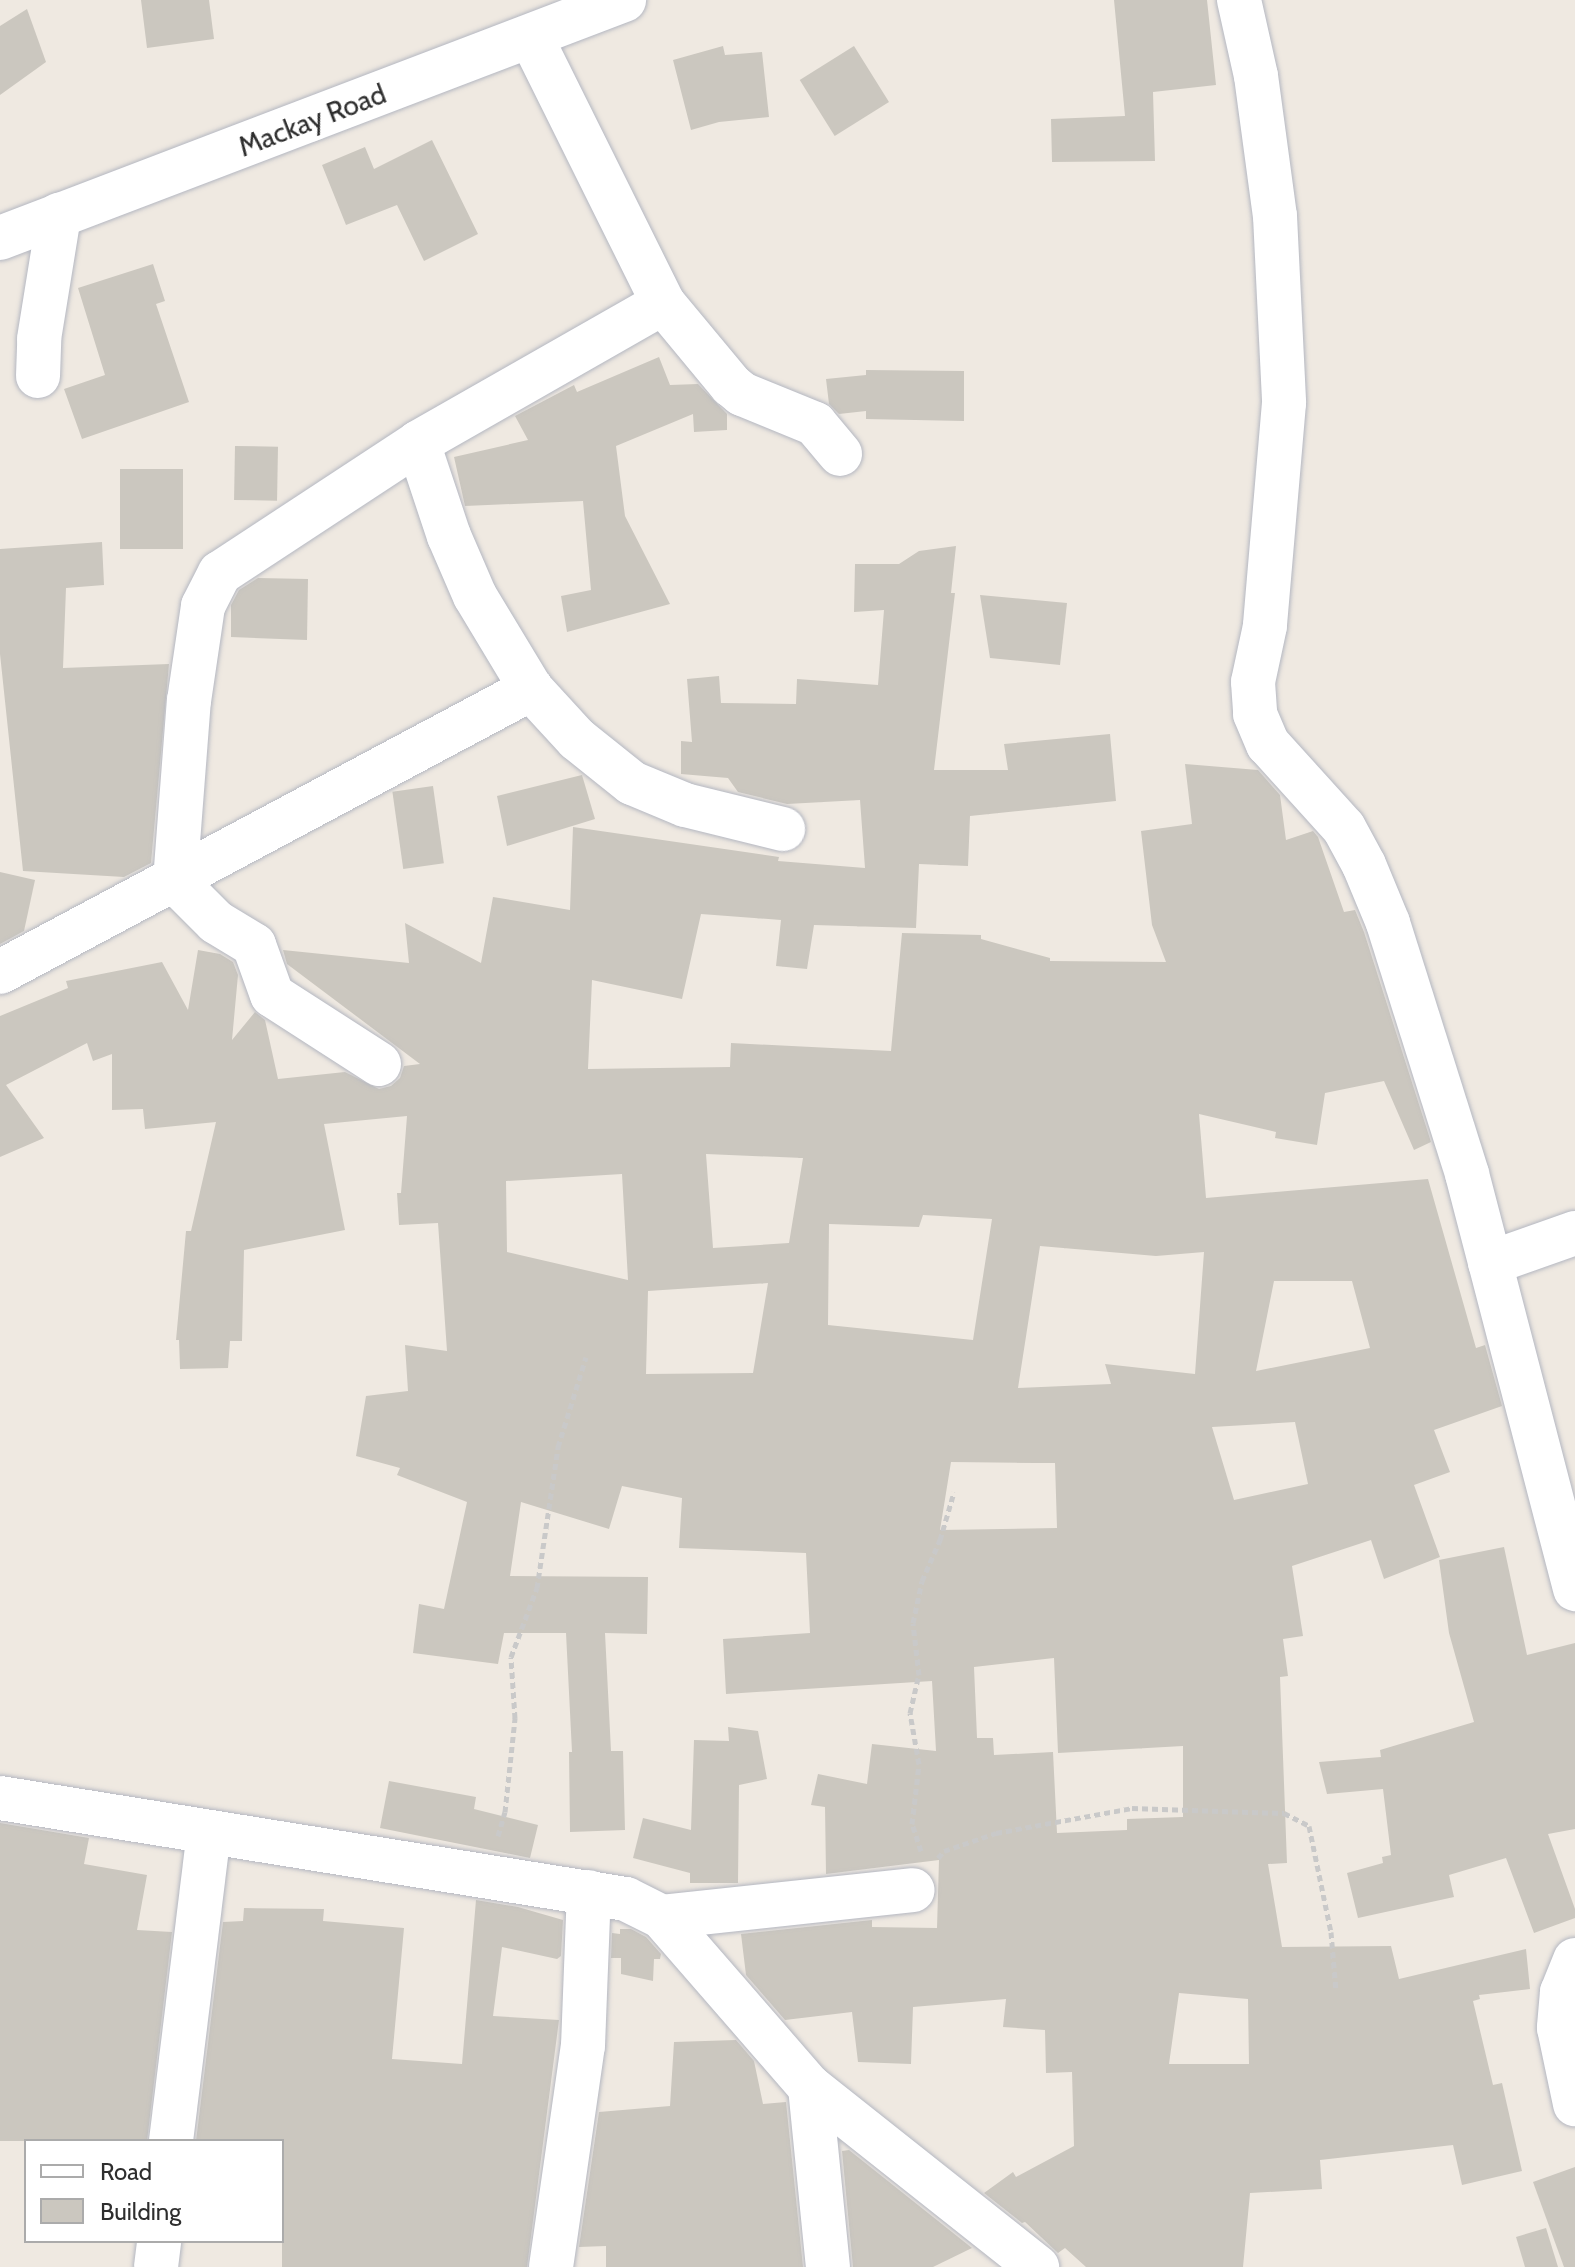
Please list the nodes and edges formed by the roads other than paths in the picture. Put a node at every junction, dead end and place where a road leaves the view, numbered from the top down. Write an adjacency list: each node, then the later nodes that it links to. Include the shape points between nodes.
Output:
1 (624, 0): 3 (street, Mackay Road)
2 (1239, 0): 16 (street, via 1256,76 1275,216 1284,403 1265,626 1253,682 1255,714 1268,744 1344,828 1364,865 1467,1174)
3 (531, 37): 4 (street, Mackay Road); 6 (street)
4 (59, 215): 5 (street, Mackay Road); 7 (street)
5 (0, 238)
6 (663, 303): 8 (street); 9 (street, via 731,385 815,424)
7 (38, 376)
8 (418, 443): 10 (street, via 475,596); 12 (street, via 220,573 203,606 189,701)
9 (840, 454)
10 (531, 689): 11 (street, via 577,739 632,783 685,805); 12 (street)
11 (783, 829)
12 (175, 881): 13 (street); 14 (street, via 216,922 254,945 272,995)
13 (0, 972)
14 (379, 1064)
15 (1575, 1233): 16 (street)
16 (1490, 1263): 17 (street)
17 (1575, 1589)
18 (0, 1798): 19 (street)
19 (209, 1833): 21 (street); 26 (street)
20 (920, 1881): 22 (street)
21 (589, 1892): 22 (street, via 626,1899); 29 (street, via 583,2046)
22 (662, 1917): 24 (street)
23 (1575, 1960): 25 (street, via 1562,1992 1559,2028)
24 (810, 2087): 30 (street); 31 (street)
25 (1575, 2104)
26 (171, 2139)
27 (159, 2243): 28 (street)
28 (156, 2267)
29 (551, 2267)
30 (828, 2267)
31 (1037, 2267)

